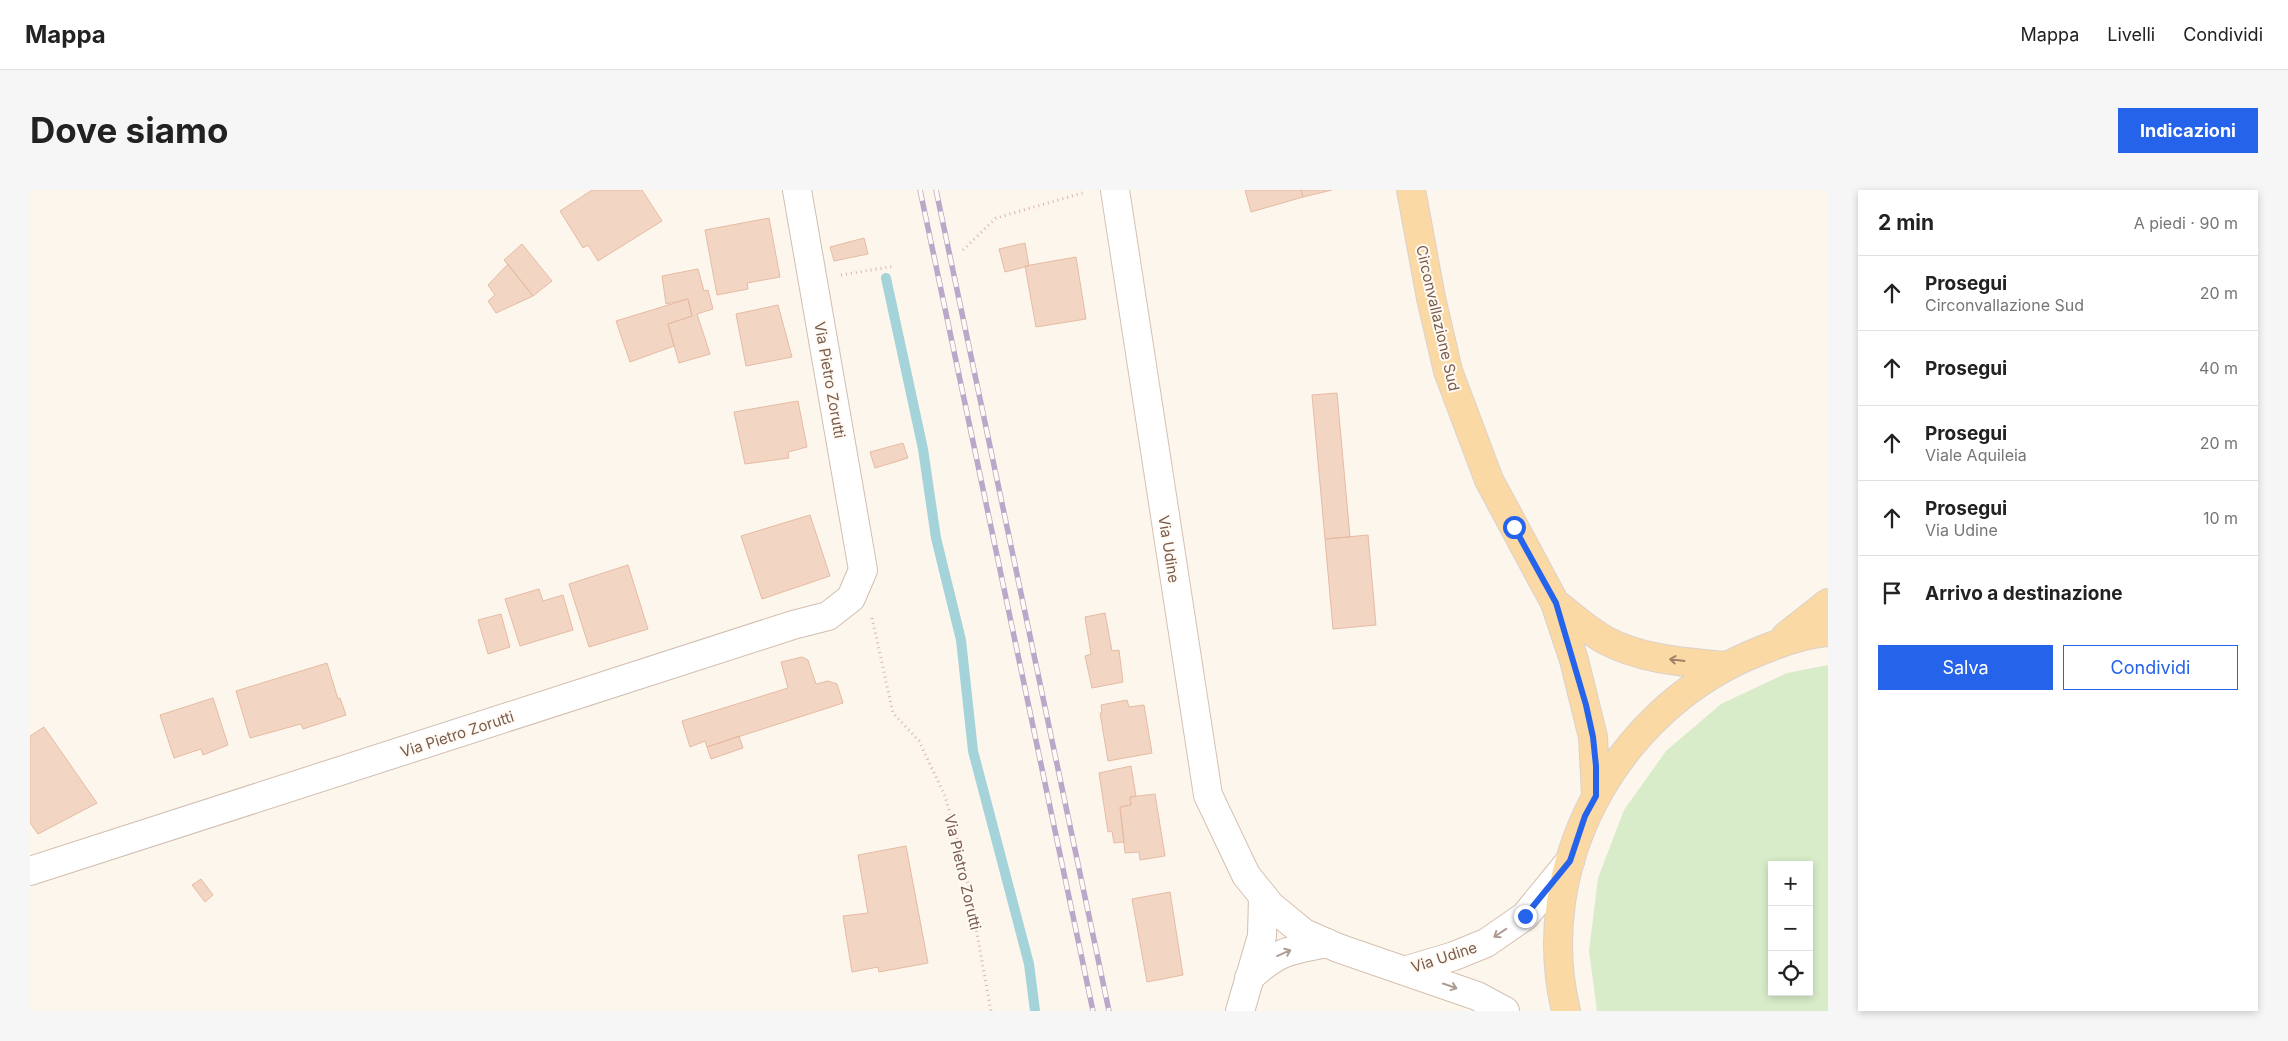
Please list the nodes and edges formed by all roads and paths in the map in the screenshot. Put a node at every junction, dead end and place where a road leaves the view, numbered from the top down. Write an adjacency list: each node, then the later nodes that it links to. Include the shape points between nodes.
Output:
1 (797, 190): 7 (street, Via Pietro Zorutti)
2 (1094, 190): 5 (path, via 996,218)
3 (1114, 190): 17 (street, Via Udine, via 1208,794 1237,858)
4 (1411, 190): 8 (main road, Circonvallazione Sud, via 1443,353 1464,419 1489,480)
5 (963, 250)
6 (894, 266): 7 (path)
7 (812, 280): 16 (street, Via Pietro Zorutti, via 863,570 851,598 828,616)
8 (1556, 603): 13 (main road, one-way to 8, via 1658,658 1625,649 1586,628); 14 (main road, via 1593,737)
9 (1828, 604): 12 (main road)
10 (872, 615): 21 (path, Via Pietro Zorutti, via 893,713 919,741 945,796 964,862)
11 (1828, 632): 12 (main road)
12 (1774, 644): 13 (main road)
13 (1725, 666): 14 (main road, via 1686,691 1651,721 1621,756)
14 (1596, 796): 15 (main road, via 1585,816)
15 (1570, 861): 19 (street, Via Udine, one-way to 19, via 1525,916 1486,943); 24 (main road, via 1559,931 1559,967)
16 (30, 871)
17 (1262, 896): 18 (street, Via Udine, via 1304,933); 20 (street, via 1262,936)
18 (1327, 943): 19 (street, Via Udine); 20 (street, Via Udine, one-way to 18, via 1288,950)
19 (1404, 970): 23 (street, Via Udine, one-way to 23, via 1476,996)
20 (1249, 978): 22 (street)
21 (991, 1011)
22 (1240, 1011)
23 (1505, 1011)
24 (1566, 1011)

